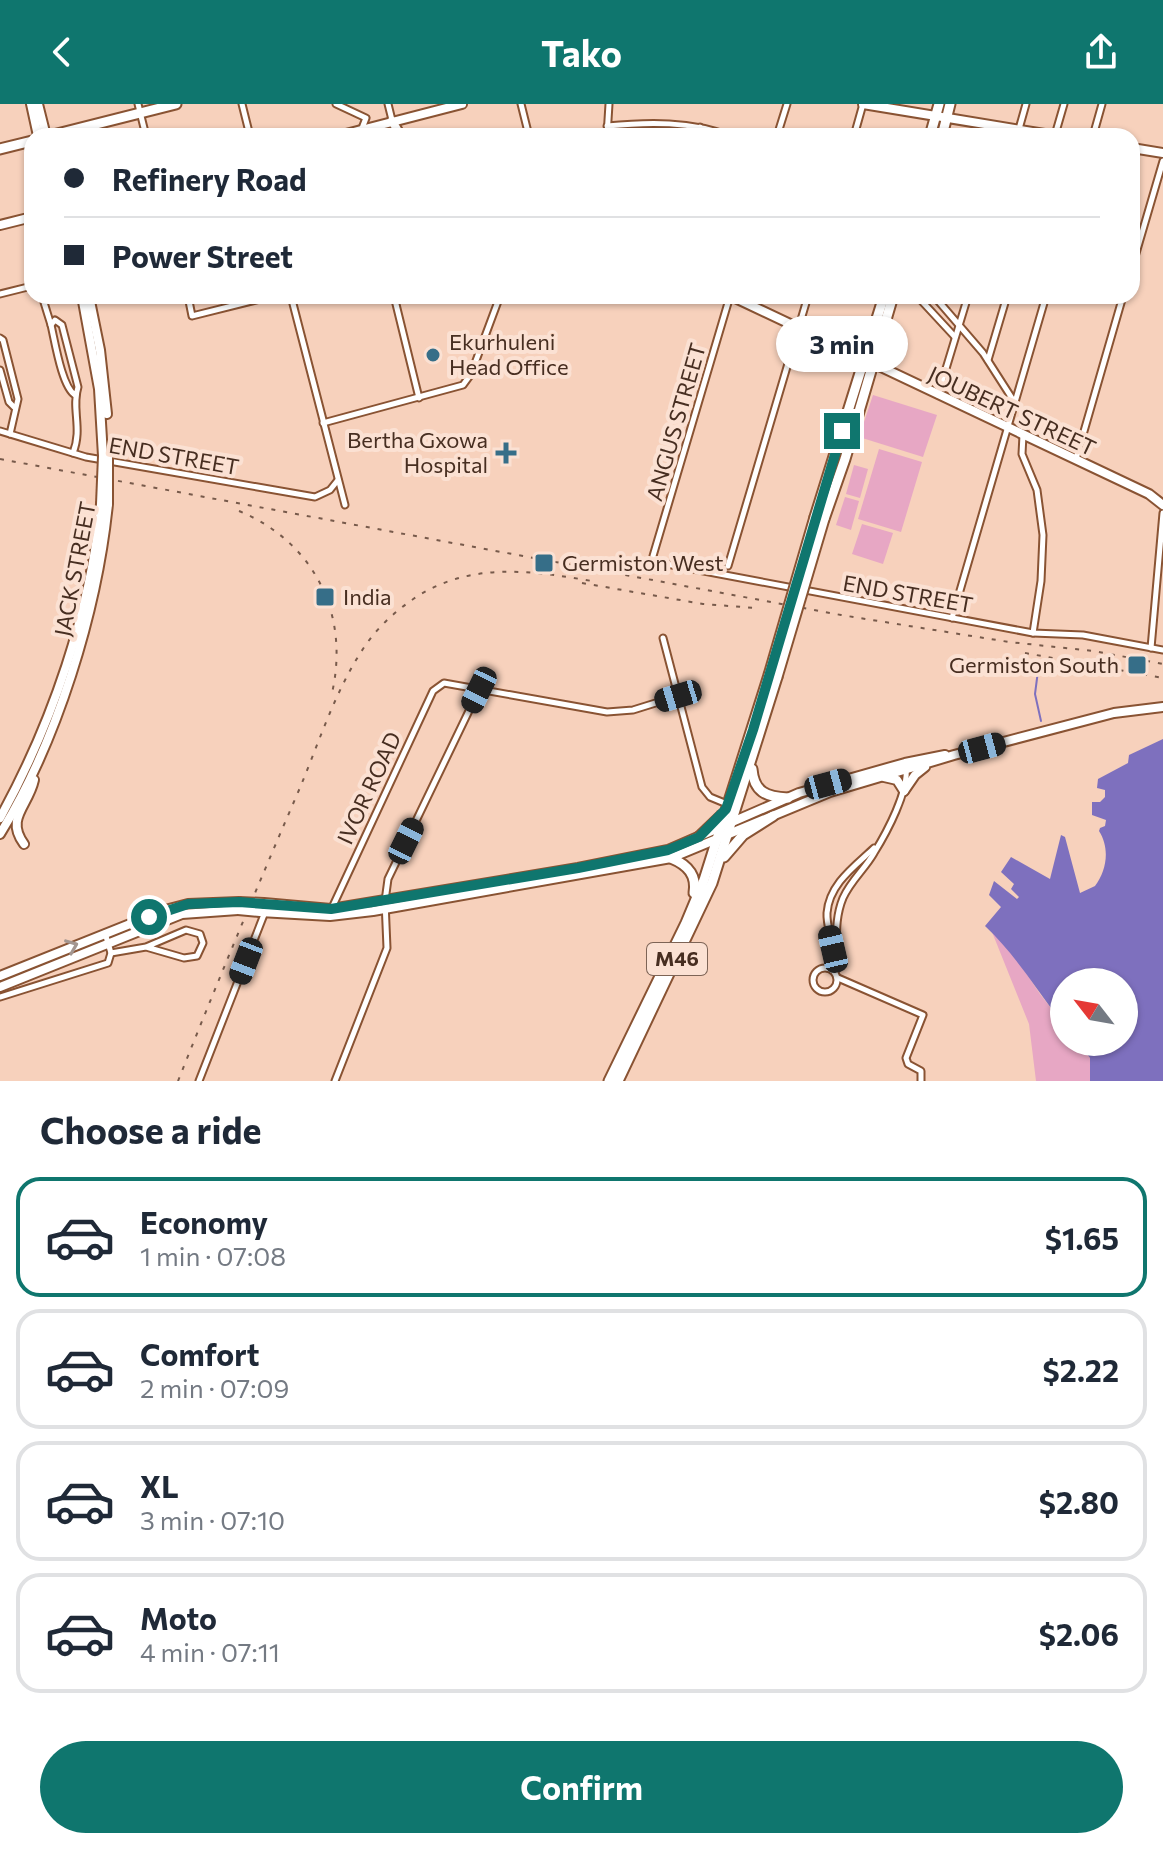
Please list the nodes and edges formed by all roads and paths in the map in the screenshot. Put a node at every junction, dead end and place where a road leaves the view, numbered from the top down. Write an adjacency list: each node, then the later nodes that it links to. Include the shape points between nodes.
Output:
1 (31, 104): 23 (main road)
2 (38, 104): 24 (main road)
3 (176, 104): 17 (main road)
4 (242, 104): 26 (street)
5 (336, 104): 27 (street, via 364,117)
6 (388, 104): 20 (street)
7 (462, 104): 20 (main road)
8 (521, 104): 30 (street)
9 (609, 104): 21 (street)
10 (787, 104): 32 (street)
11 (863, 104): 18 (main road); 33 (street)
12 (939, 104): 18 (main road)
13 (950, 104): 19 (main road)
14 (1026, 104): 37 (street)
15 (1064, 104): 38 (street)
16 (1102, 104): 39 (street)
17 (139, 109): 25 (main road)
18 (936, 116): 19 (main road); 34 (main road)
19 (947, 119): 35 (main road); 36 (main road)
20 (392, 121): 28 (main road); 29 (main road)
21 (607, 126): 22 (street)
22 (700, 127): 31 (street)
23 (36, 128)
24 (45, 128)
25 (74, 128)
26 (248, 128)
27 (362, 128)
28 (373, 128)
29 (396, 128)
30 (527, 128)
31 (703, 128)
32 (780, 128)
33 (856, 128)
34 (932, 128)
35 (944, 128)
36 (993, 128)
37 (1019, 128)
38 (1057, 128)
39 (1095, 128)
40 (24, 143): 41 (main road)
41 (0, 149)
42 (1140, 149): 43 (main road)
43 (1163, 153)
44 (1163, 161): 47 (street)
45 (24, 219): 46 (main road)
46 (0, 225)
47 (1140, 240)
48 (24, 288): 49 (street)
49 (0, 294)
50 (44, 304): 70 (street)
51 (84, 304): 88 (main road, JACK STREET)
52 (91, 304): 88 (main road, JACK STREET, via 105,388)
53 (190, 304): 54 (street, via 193,314)
54 (237, 304)
55 (293, 304): 82 (street)
56 (396, 304): 79 (street)
57 (497, 304): 79 (street, via 467,382)
58 (728, 304): 97 (street, ANGUS STREET)
59 (747, 304): 71 (main road, JOUBERT STREET)
60 (806, 304): 71 (street)
61 (882, 304): 75 (main road)
62 (890, 304): 75 (main road)
63 (924, 304): 73 (street)
64 (942, 304): 69 (street)
65 (966, 304): 69 (street)
66 (1005, 304): 74 (street)
67 (1044, 304): 80 (street)
68 (1121, 304): 89 (street)
69 (960, 323): 73 (street); 74 (street)
70 (51, 325): 77 (street, via 66,383); 77 (street, via 57,320 62,325 78,387)
71 (799, 328): 75 (main road, JOUBERT STREET); 98 (street)
72 (0, 338): 81 (street, via 18,399)
73 (956, 338): 78 (street)
74 (988, 360): 80 (street)
75 (868, 362): 78 (main road, JOUBERT STREET); 104 (main road, bridge)
76 (0, 370): 81 (street)
77 (75, 395): 87 (street, via 79,435)
78 (938, 395): 83 (main road, JOUBERT STREET)
79 (419, 398): 82 (street)
80 (1015, 403): 83 (street)
81 (14, 407): 85 (street)
82 (323, 423): 90 (street)
83 (1007, 427): 86 (main road, JOUBERT STREET); 99 (street)
84 (0, 431): 85 (street, END STREET)
85 (10, 434): 87 (street, END STREET)
86 (1023, 435): 89 (main road, JOUBERT STREET); 100 (street, via 1022,454 1037,490 1043,535)
87 (73, 453): 90 (street, END STREET, via 315,497)
88 (106, 456): 96 (main road, JACK STREET, bridge)
89 (1075, 460): 91 (main road, JOUBERT STREET)
90 (338, 480): 93 (street)
91 (1149, 494): 92 (main road, JOUBERT STREET); 94 (main road, JOUBERT STREET)
92 (1163, 497)
93 (345, 505)
94 (1163, 505)
95 (1163, 513): 102 (street)
96 (99, 546): 110 (main road, JACK STREET, via 73,667); 118 (main road, JACK STREET, via 54,698)
97 (653, 556): 99 (street, END STREET, via 659,564)
98 (728, 566)
99 (952, 618): 100 (street, END STREET)
100 (1033, 633): 102 (street, END STREET, via 1083,635)
101 (663, 638): 106 (street)
102 (1151, 648): 103 (street, END STREET)
103 (1163, 650)
104 (773, 676): 109 (main road); 116 (main road)
105 (479, 690): 106 (street, via 607,712); 132 (street, via 393,867); 135 (street, IVOR ROAD, via 441,684 433,691)
106 (678, 696): 116 (street, via 702,787)
107 (1163, 707): 108 (main road, via 1114,713)
108 (954, 755): 111 (main road); 112 (main road)
109 (751, 762): 115 (main road, via 759,790); 116 (main road)
110 (37, 764): 122 (main road, JACK STREET); 125 (main road, via 16,821)
111 (929, 764): 112 (main road); 114 (main road)
112 (906, 767): 113 (main road); 114 (street); 115 (main road)
113 (881, 777): 114 (main road, via 897,780); 117 (main road)
114 (904, 791): 126 (street)
115 (788, 798): 119 (main road)
116 (730, 807): 120 (main road, M46); 121 (main road, M46); 123 (main road)
117 (773, 816): 119 (main road); 128 (main road, via 743,835)
118 (0, 818)
119 (754, 818): 120 (main road); 121 (main road)
120 (732, 822): 121 (main road, M46)
121 (724, 830): 123 (main road); 124 (main road, M46); 128 (main road, M46)
122 (0, 834)
123 (699, 837): 129 (main road, via 668,850)
124 (718, 838): 127 (main road); 136 (main road, M46)
125 (24, 844)
126 (878, 845): 130 (street); 131 (street)
127 (671, 858): 129 (main road); 136 (main road, via 695,879)
128 (718, 866): 145 (main road, M46)
129 (539, 878): 132 (main road)
130 (839, 883): 131 (street); 140 (street, via 827,908 833,955)
131 (848, 888): 141 (street, via 837,918)
132 (386, 905): 135 (main road); 147 (street, via 387,948)
133 (264, 908): 134 (main road, bridge); 135 (main road); 146 (street)
134 (188, 909): 137 (main road, via 165,910); 139 (main road)
135 (330, 913)
136 (686, 923): 145 (main road, M46)
137 (105, 933): 139 (street); 142 (main road, one-way to 137)
138 (146, 947): 138 (street, via 186,930 200,934 203,943 197,956 189,959); 139 (street)
139 (110, 948): 143 (main road); 144 (street, via 108,963)
140 (828, 968): 141 (street); 141 (street, via 815,974 816,988 830,991)
141 (836, 975): 149 (street, via 923,1015 906,1058 921,1071)
142 (0, 976)
143 (0, 987)
144 (0, 997)
145 (618, 1074): 148 (main road, M46)
146 (199, 1081)
147 (335, 1081)
148 (609, 1081)
149 (921, 1081)

